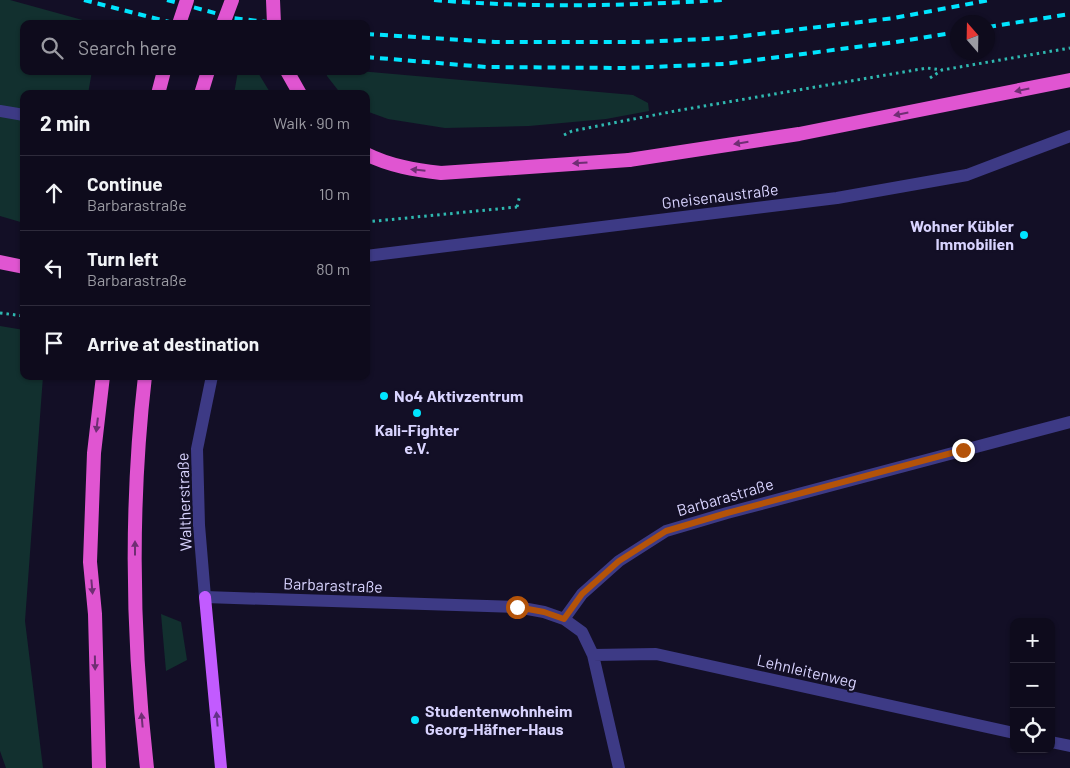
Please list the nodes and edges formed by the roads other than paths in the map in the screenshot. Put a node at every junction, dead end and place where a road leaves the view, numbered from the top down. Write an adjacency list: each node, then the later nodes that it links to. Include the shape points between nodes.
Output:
1 (187, 0): 4 (highway, bridge)
2 (232, 0): 5 (highway, bridge)
3 (273, 0): 6 (highway, bridge)
4 (180, 20)
5 (224, 20)
6 (274, 20)
7 (163, 75): 11 (highway)
8 (207, 75): 12 (highway)
9 (290, 75): 13 (highway)
10 (1070, 80): 17 (highway, one-way to 17, bridge, via 799,134 629,160 441,173 410,170)
11 (159, 90)
12 (202, 90)
13 (298, 90)
14 (0, 111): 15 (street)
15 (20, 114)
16 (1070, 136): 18 (street, Gneisenaustraße, via 967,175 856,195)
17 (370, 156)
18 (370, 256)
19 (0, 262): 20 (highway)
20 (20, 266)
21 (103, 380): 31 (highway, one-way to 31, via 94,453 90,562)
22 (144, 380): 32 (highway, one-way to 22, via 135,614 135,515)
23 (211, 380): 25 (street, Waltherstraße, via 197,449)
24 (1070, 422): 26 (street, Barbarastraße, via 666,531 619,561 582,594)
25 (205, 598): 26 (street, Barbarastraße, via 517,607); 33 (main road, one-way to 25)
26 (564, 619): 27 (street, via 582,632)
27 (592, 655): 28 (street, Lehnleitenweg, via 656,654); 34 (street)
28 (1010, 732)
29 (1055, 743): 30 (street)
30 (1070, 746)
31 (99, 768)
32 (147, 768)
33 (221, 768)
34 (619, 768)

